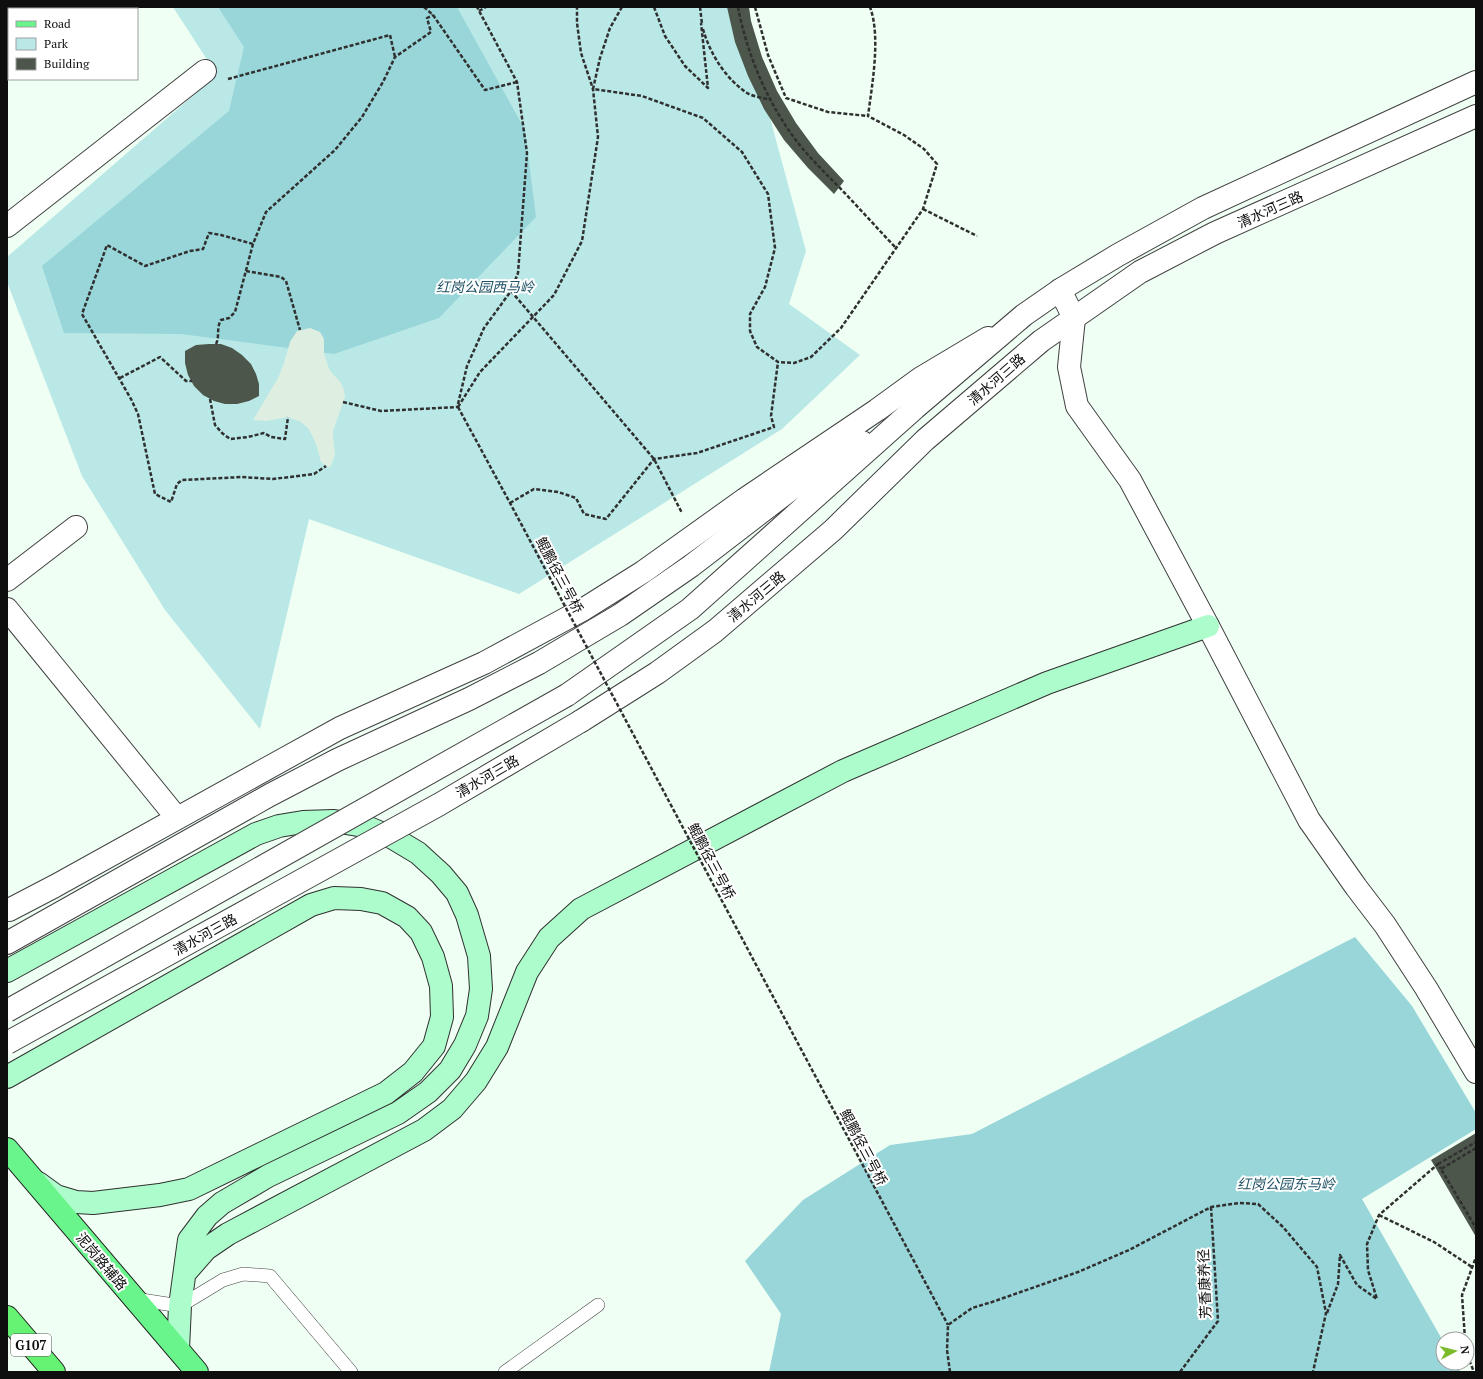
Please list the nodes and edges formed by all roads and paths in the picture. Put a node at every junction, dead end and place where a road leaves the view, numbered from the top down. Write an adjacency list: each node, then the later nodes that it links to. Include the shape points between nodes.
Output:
1 (424, 7): 12 (path)
2 (477, 7): 11 (path)
3 (486, 7): 11 (path)
4 (578, 7): 18 (path, via 577,23 582,53)
5 (622, 7): 18 (path, via 610,28)
6 (654, 7): 13 (path, via 665,36 685,66 708,88)
7 (700, 7): 13 (path)
8 (738, 7): 19 (path, via 750,55)
9 (755, 7): 20 (path, via 768,55 786,98 828,112)
10 (870, 7): 20 (path, via 874,18 875,60)
11 (479, 11): 16 (path)
12 (433, 15): 14 (path, via 427,18 431,32); 16 (path, via 484,90)
13 (701, 23): 19 (path, via 716,60 728,76 748,94)
14 (395, 56): 15 (path, via 390,35 222,80); 25 (path, via 362,117 335,150 266,212)
15 (202, 74): 23 (street)
16 (517, 82): 29 (path, via 527,153 518,273)
17 (1476, 82): 28 (street, 清水河三路, via 1203,208)
18 (593, 89): 34 (path, via 642,96 703,118 742,152 768,194 775,248 765,287 750,314 750,332 757,347); 39 (path, via 598,137 582,241 554,295 480,372)
19 (771, 100): 26 (path, via 786,126 818,167)
20 (868, 116): 22 (path, via 904,135 937,164)
21 (1476, 116): 31 (street, 清水河三路, via 1214,233 1140,272)
22 (923, 209): 24 (path); 26 (path)
23 (7, 226)
24 (977, 236)
25 (253, 244): 27 (path); 35 (path, via 209,233 203,249 145,266 108,245 82,314)
26 (896, 248): 34 (path, via 841,328 810,357 794,363)
27 (246, 271): 32 (path, via 286,280); 33 (path, via 235,312 229,318 221,320 218,325 220,336)
28 (1060, 290): 30 (street, 清水河三路); 31 (street)
29 (511, 291): 39 (path, via 484,328 467,366); 42 (path)
30 (1024, 315): 40 (street, 清水河三路); 50 (street, via 921,378 643,572 584,609 484,663 340,728)
31 (1074, 318): 49 (street, via 1069,367 1077,406 1130,480); 55 (street, 清水河三路, bridge, via 1040,341 931,435 833,530 715,631 657,674 440,804)
32 (300, 330)
33 (216, 344)
34 (778, 362): 42 (path, via 771,416 774,427 697,453)
35 (120, 378): 36 (path, via 160,357 186,381); 43 (path, via 138,414 155,494 171,502 177,484 182,480 242,477 273,479 314,474)
36 (192, 381)
37 (210, 399): 41 (path, via 215,425 230,439 264,434 285,439)
38 (343, 402): 39 (path, via 382,411)
39 (458, 407): 44 (path, 鲲鹏径三号桥, bridge)
40 (915, 408): 52 (street, via 812,473 691,566 620,615 546,660 337,760 270,795); 54 (street, 清水河三路, bridge, via 690,609 567,695)
41 (288, 417)
42 (654, 459): 44 (path, via 606,519 584,514 576,498 558,492 534,489); 45 (path)
43 (326, 466)
44 (510, 503): 75 (path, 鲲鹏径三号桥, bridge)
45 (681, 512)
46 (76, 527): 47 (street)
47 (7, 580)
48 (7, 609): 50 (street)
49 (1208, 626): 56 (street, via 1309,820 1385,925); 69 (main road, via 1047,682 843,771 582,909 548,938 527,972 497,1047 476,1081 452,1109 424,1130 228,1234 206,1249)
50 (177, 818): 51 (street)
51 (7, 910)
52 (7, 943)
53 (7, 971): 69 (main road, via 256,834 279,826 334,821 364,826 393,838 418,854 441,874 457,893 467,915 479,956 481,989 477,1016 465,1045 450,1070 428,1092 398,1113 268,1176 222,1203 207,1216 189,1240)
54 (7, 1011)
55 (7, 1043)
56 (1476, 1072)
57 (7, 1077): 63 (main road, via 311,905 334,898 382,903 407,917 420,932 433,957 441,986 442,1017 434,1046 413,1072 386,1092 189,1189 93,1203 56,1196)
58 (1476, 1142): 61 (path)
59 (1476, 1148): 62 (path)
60 (7, 1149): 63 (main road, 泥岗路辅路)
61 (1438, 1164): 62 (path); 65 (path)
62 (1440, 1169): 66 (path)
63 (33, 1180): 70 (main road, 泥岗路辅路)
64 (1210, 1207): 73 (path, via 1239,1203 1258,1204 1283,1227 1318,1267); 75 (path, via 1129,1250 1078,1272 972,1308); 83 (path, 芳香康养径, via 1218,1321)
65 (1379, 1215): 68 (path, via 1434,1242); 73 (path, via 1367,1244 1368,1270 1377,1299 1358,1285 1340,1255 1338,1284)
66 (1476, 1228)
67 (1476, 1257): 68 (path)
68 (1472, 1267): 76 (path, via 1462,1295)
69 (185, 1273): 72 (main road)
70 (135, 1299): 72 (lane); 77 (main road, 泥岗路辅路)
71 (598, 1305): 81 (lane)
72 (180, 1306): 77 (lane); 80 (lane, via 223,1280 243,1274 270,1276)
73 (1326, 1313): 84 (path)
74 (7, 1317): 78 (highway, G107)
75 (948, 1325): 82 (path, via 947,1350)
76 (1464, 1331)
77 (178, 1349): 79 (main road, 泥岗路辅路)
78 (54, 1372)
79 (197, 1372)
80 (351, 1372)
81 (505, 1372)
82 (950, 1372)
83 (1180, 1372)
84 (1313, 1372)

